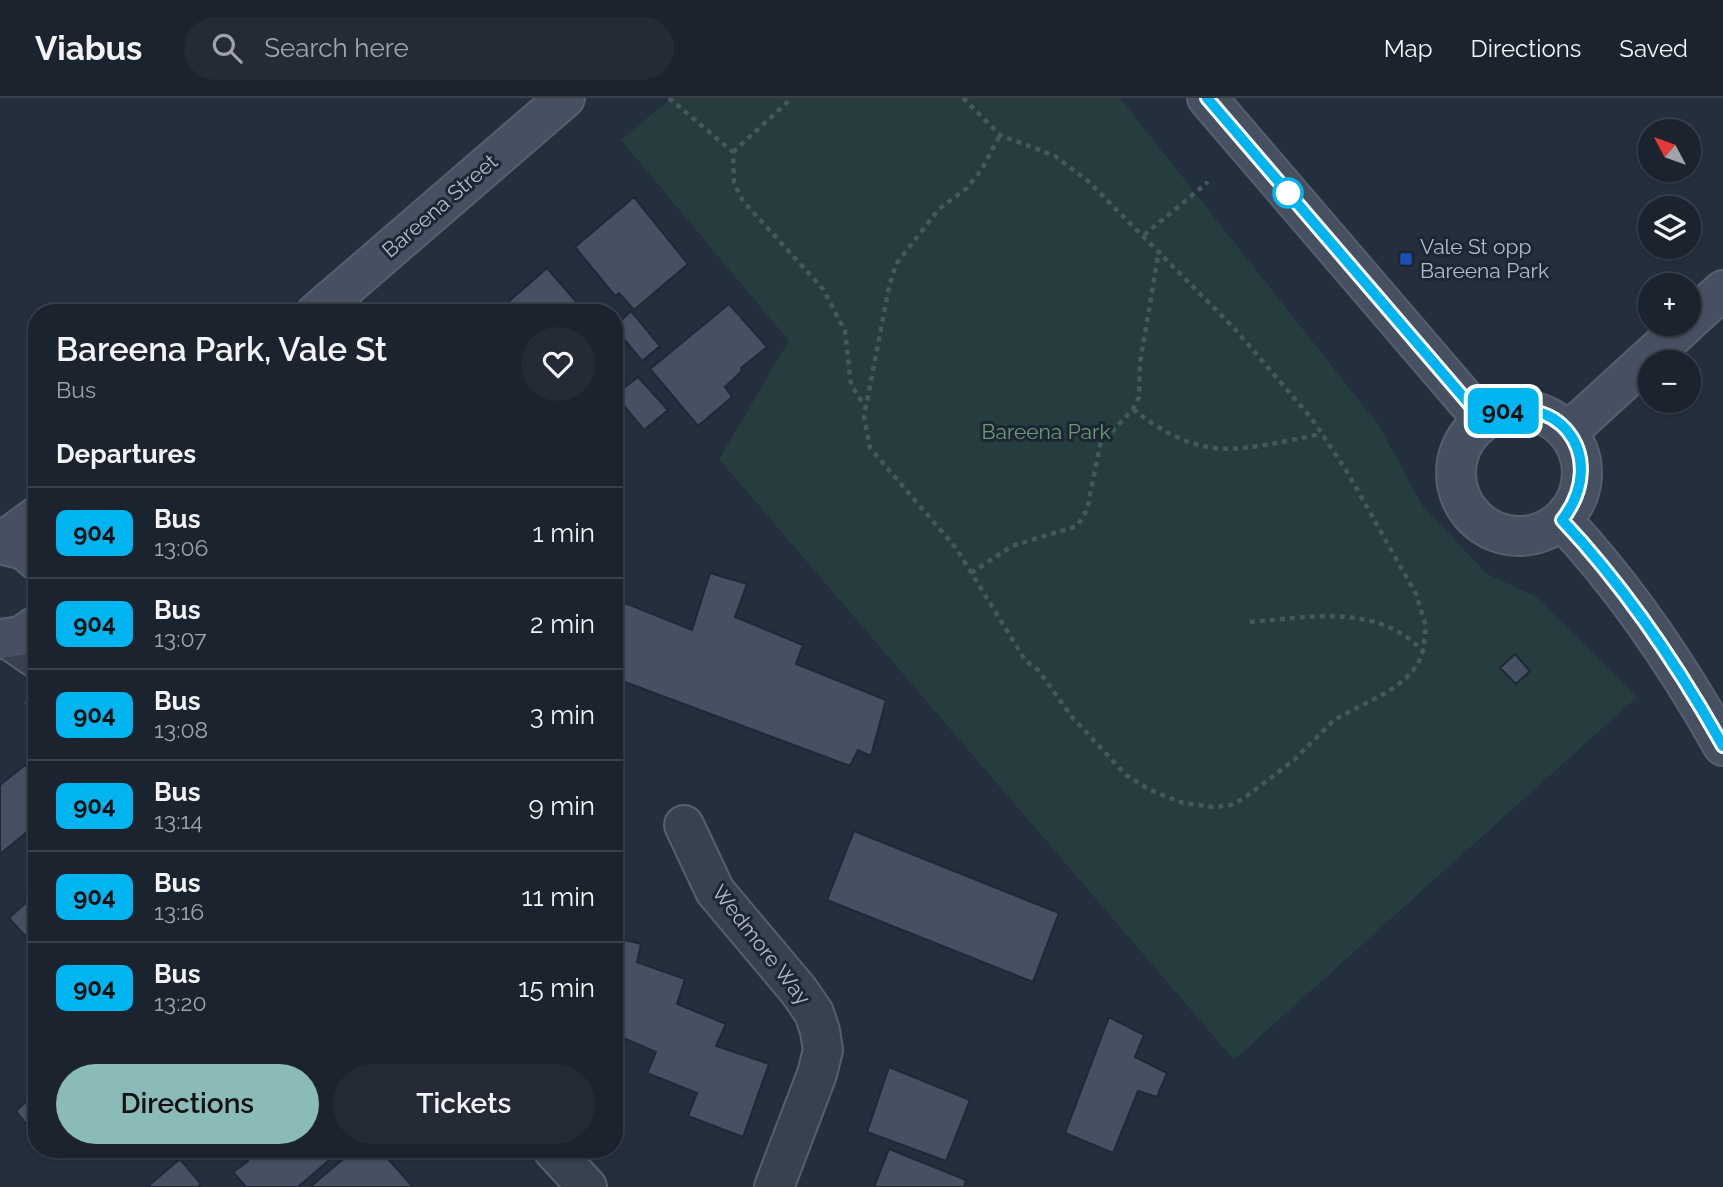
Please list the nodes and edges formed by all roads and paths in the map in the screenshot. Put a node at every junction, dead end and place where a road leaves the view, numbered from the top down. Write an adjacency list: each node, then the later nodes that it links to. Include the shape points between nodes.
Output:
1 (565, 98): 12 (main road, Bareena Street)
2 (669, 98): 7 (path)
3 (792, 98): 7 (path)
4 (963, 98): 6 (path)
5 (1207, 98): 17 (main road)
6 (1000, 135): 9 (path, via 1055,156); 15 (path, via 967,188 939,209 896,264)
7 (733, 152): 15 (path, via 734,183 743,201 823,289 845,331 851,385)
8 (1208, 182): 9 (path)
9 (1144, 235): 10 (path)
10 (1158, 250): 16 (path, via 1139,397); 19 (path, via 1234,328)
11 (1723, 290): 13 (main road)
12 (326, 304)
13 (1701, 310)
14 (1673, 336): 18 (main road)
15 (866, 406): 24 (path, via 870,448 956,548)
16 (1133, 409): 19 (path, via 1190,444 1218,450); 24 (path, via 1100,444 1087,510 1077,526 1012,546)
17 (1483, 420): 18 (main road, via 1518,409 1554,419); 20 (main road, via 1468,434 1458,453 1458,494 1469,513 1484,527 1524,537)
18 (1568, 432): 20 (main road, via 1583,467 1577,496)
19 (1321, 434): 26 (path, via 1416,594 1426,626)
20 (1562, 520): 27 (main road, via 1636,606)
21 (28, 523): 22 (main road)
22 (0, 544): 23 (main road)
23 (28, 553)
24 (971, 573): 26 (path, via 1025,660 1038,670 1096,745 1126,775 1183,803 1213,807 1243,799 1294,760 1334,720 1405,679)
25 (1250, 622): 26 (path, via 1351,615 1407,635)
26 (1423, 651)
27 (1723, 746)
28 (684, 825): 31 (street, Wedmore Way, via 715,891 799,991 820,1031 823,1050 817,1074)
29 (560, 1158): 30 (street)
30 (587, 1187)
31 (774, 1187)

